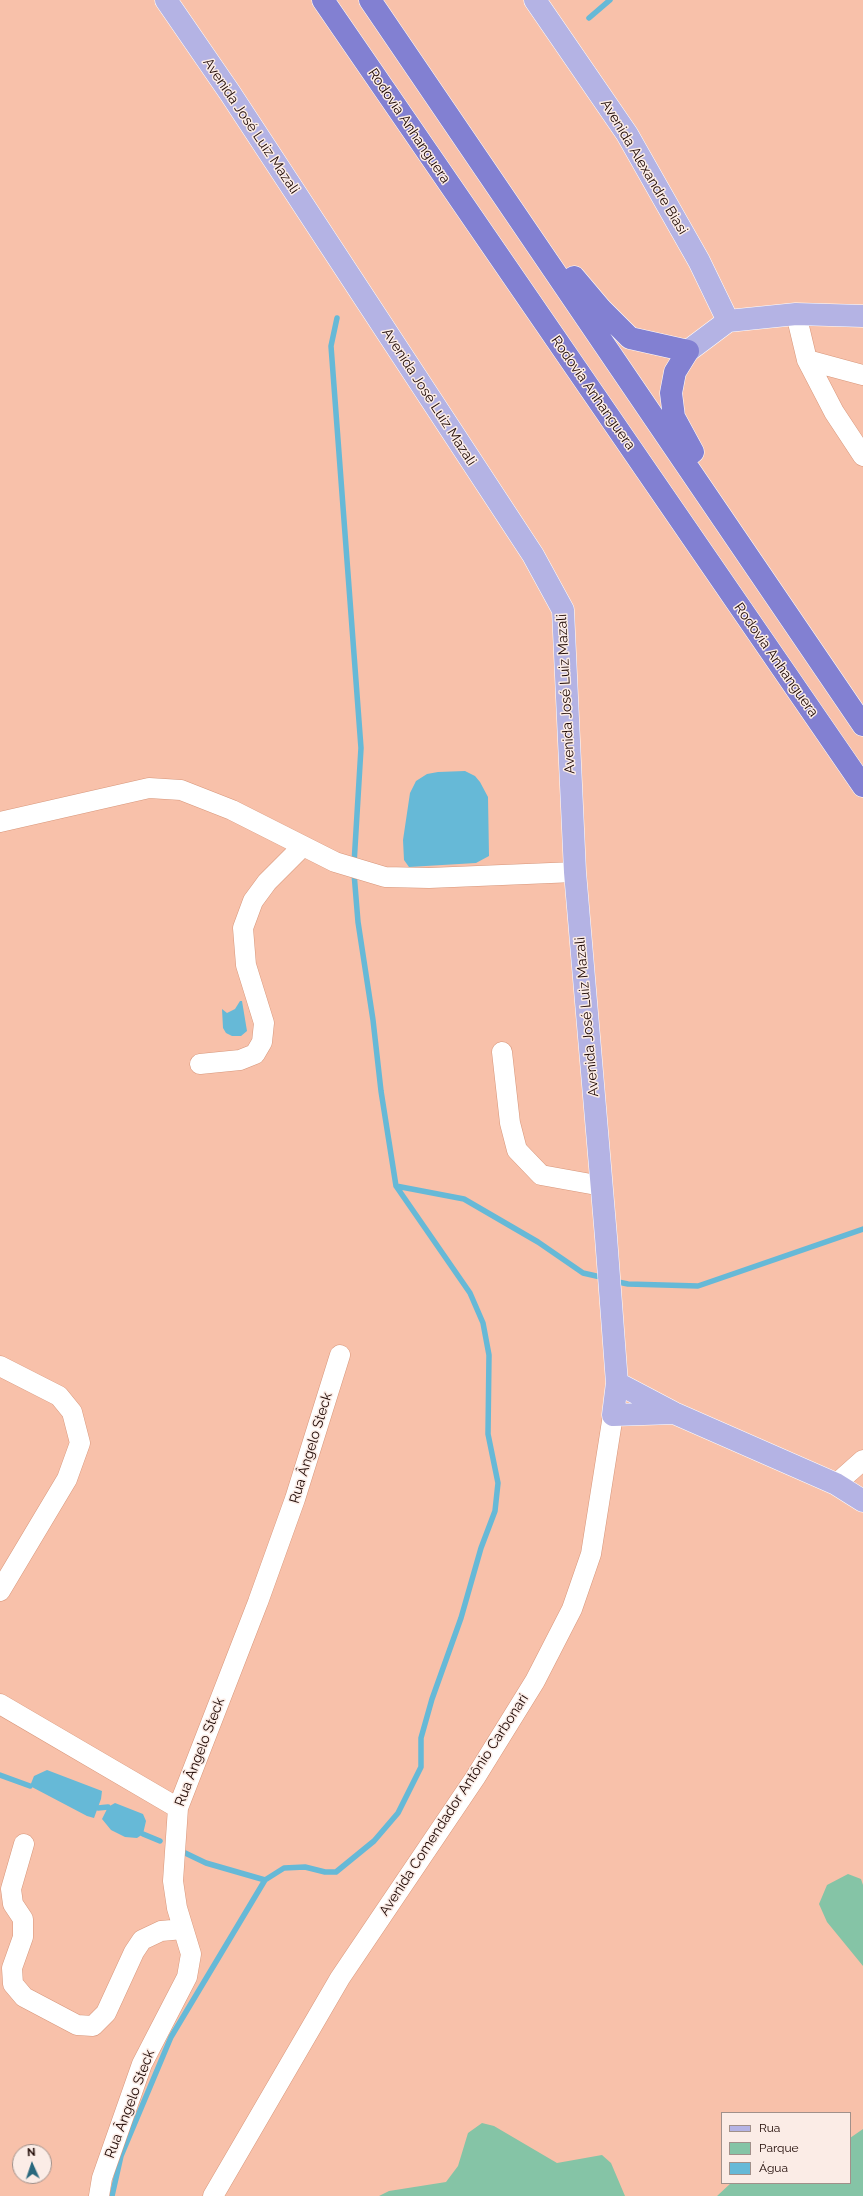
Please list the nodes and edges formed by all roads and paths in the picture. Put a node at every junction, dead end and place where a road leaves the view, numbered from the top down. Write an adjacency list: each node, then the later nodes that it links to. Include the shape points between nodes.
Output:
1 (166, 0): 18 (main road, Avenida José Luiz Mazali, via 230,93 520,536 563,610)
2 (323, 0): 15 (highway, Rodovia Anhanguera)
3 (370, 0): 5 (highway)
4 (535, 0): 8 (main road, Avenida Alexandre Biasi, via 627,134 699,261)
5 (487, 172): 9 (highway, via 601,309 630,338); 13 (highway)
6 (796, 314): 7 (main road); 8 (main road); 10 (street)
7 (863, 316)
8 (728, 321): 9 (main road)
9 (688, 351): 13 (highway, via 674,372 671,393 674,417)
10 (807, 360): 11 (street); 12 (street, via 834,412)
11 (863, 375)
12 (863, 456)
13 (746, 551): 14 (highway)
14 (863, 725)
15 (863, 786)
16 (0, 822): 17 (street, via 149,788 181,790 232,810)
17 (303, 846): 18 (street, via 335,862 384,877 429,878); 20 (street, via 267,882 253,901 243,928 246,965 264,1023 262,1042 255,1054 240,1060)
18 (575, 872): 21 (main road, Avenida José Luiz Mazali)
19 (502, 1052): 21 (street, via 510,1123 518,1150 541,1175)
20 (200, 1064)
21 (602, 1186): 24 (main road, Avenida José Luiz Mazali)
22 (340, 1355): 32 (street, Rua Ângelo Steck, via 285,1529)
23 (0, 1366): 30 (street, via 59,1396 72,1412 80,1443 67,1479)
24 (617, 1383): 25 (main road); 26 (main road, Avenida Comendador Antônio Carbonari)
25 (674, 1413): 26 (main road); 28 (main road)
26 (613, 1415): 36 (street, Avenida Comendador Antônio Carbonari, via 591,1554 572,1609 538,1675 475,1778 340,1978)
27 (863, 1460): 28 (street)
28 (836, 1484): 29 (main road)
29 (863, 1501)
30 (0, 1591)
31 (0, 1704): 32 (street)
32 (178, 1808): 34 (street, Rua Ângelo Steck, via 173,1881)
33 (24, 1844): 34 (street, via 11,1888 12,1904 23,1919 23,1937 12,1968 13,1984 24,1997 77,2025 93,2026 106,2013 142,1940 161,1931)
34 (183, 1929): 35 (street, Rua Ângelo Steck, via 192,1954 187,1977 142,2064 104,2170)
35 (99, 2196)
36 (213, 2196)

